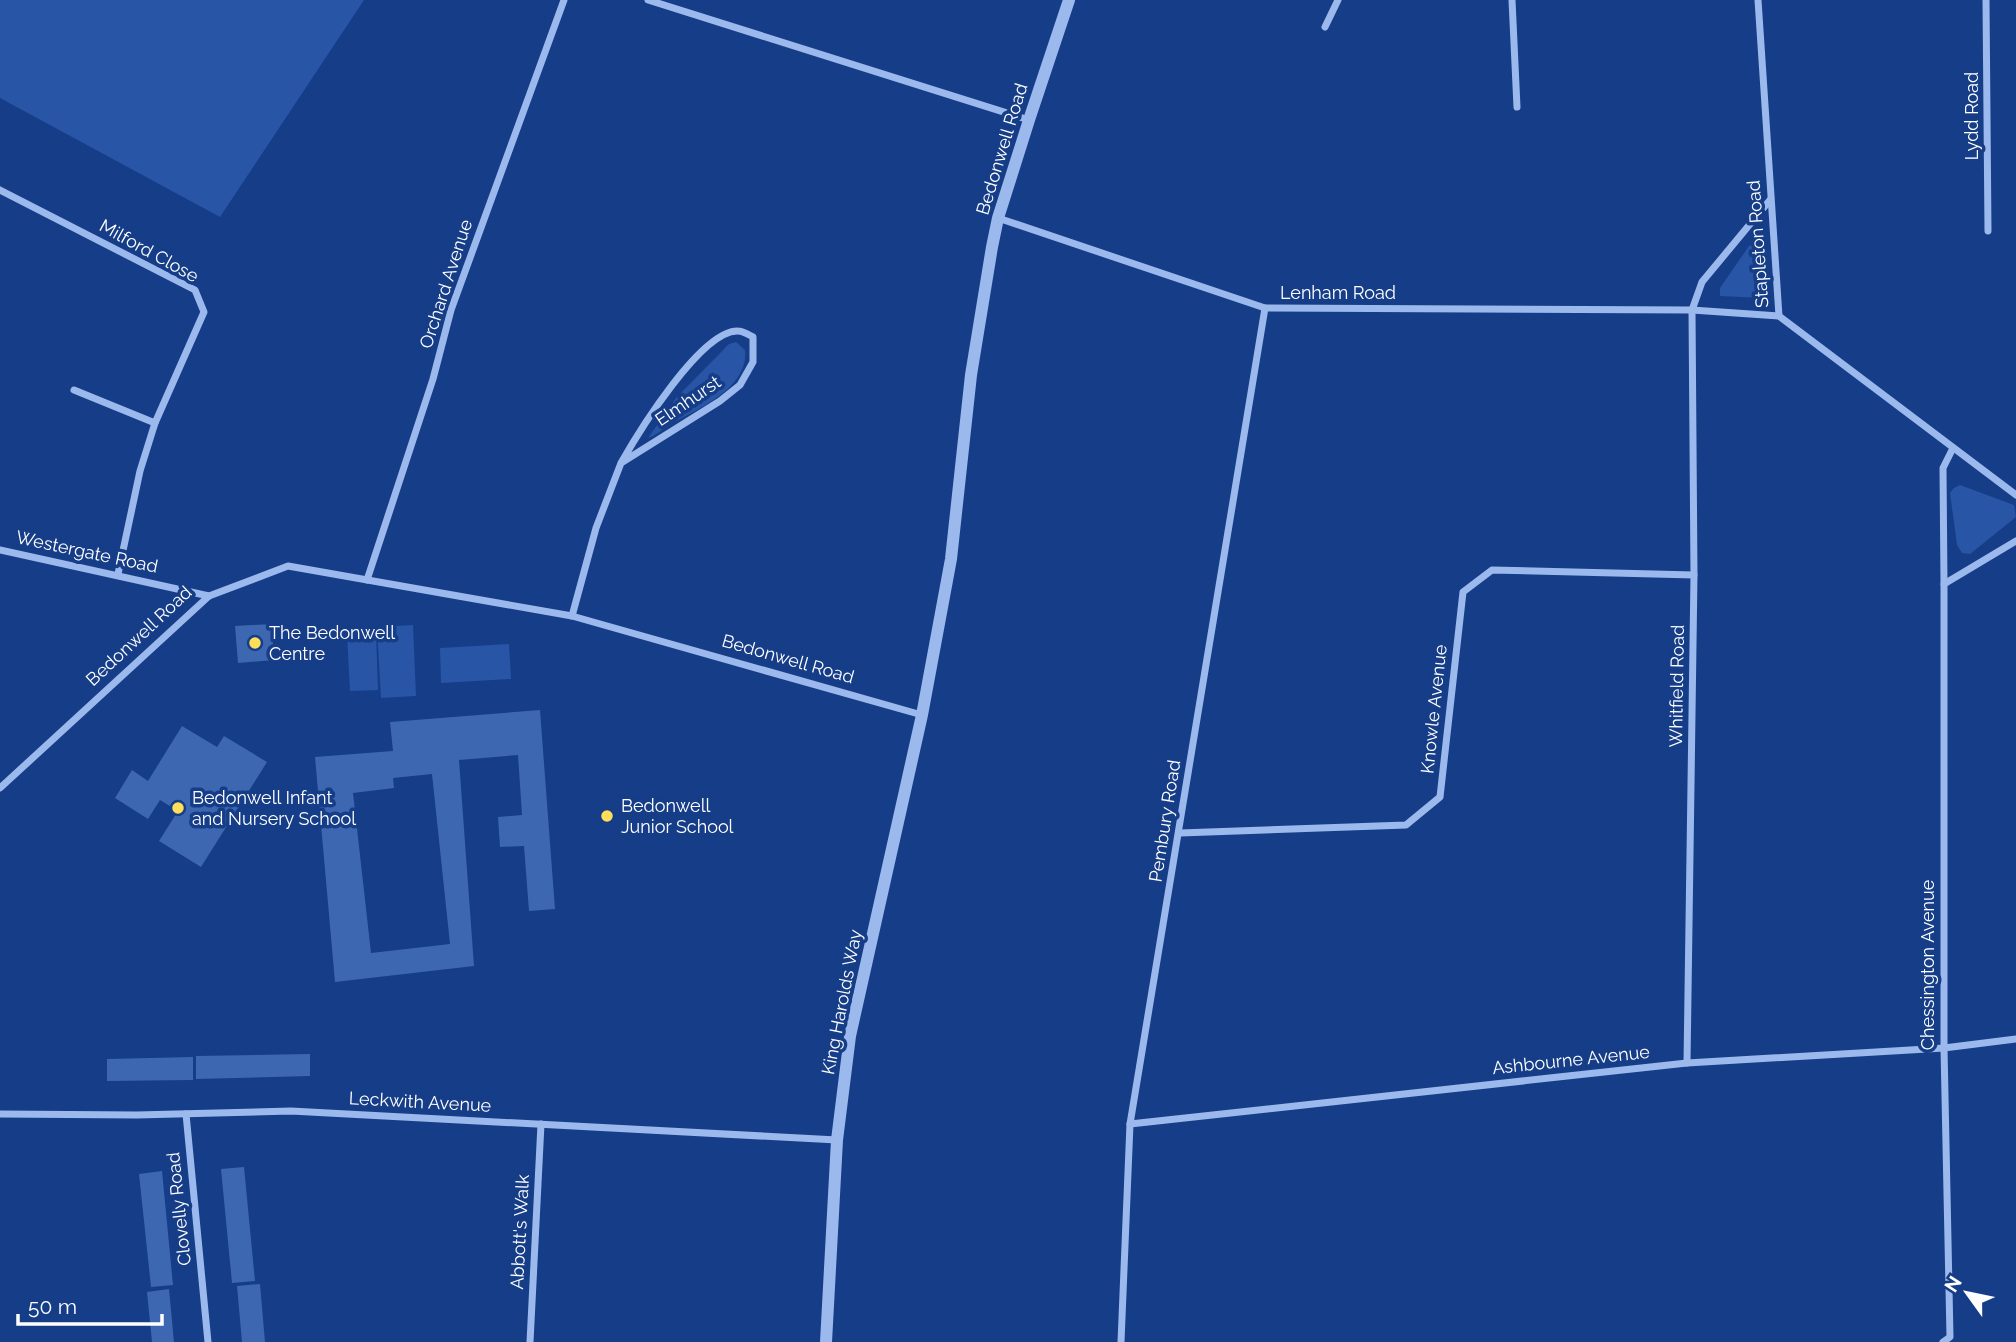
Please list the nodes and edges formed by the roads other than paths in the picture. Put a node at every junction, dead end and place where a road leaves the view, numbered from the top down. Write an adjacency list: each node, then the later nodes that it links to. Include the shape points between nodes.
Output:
1 (564, 0): 27 (street, Orchard Avenue, via 452,310)
2 (648, 0): 10 (street)
3 (1069, 0): 10 (street, Bedonwell Road)
4 (1338, 0): 8 (street)
5 (1512, 0): 9 (street)
6 (1758, 0): 12 (street, Stapleton Road)
7 (1986, 0): 14 (street, Lydd Road)
8 (1325, 27)
9 (1517, 107)
10 (1028, 120): 13 (street, Bedonwell Road)
11 (0, 190): 19 (street, Milford Close, via 195,290 204,312)
12 (1770, 200): 16 (street, via 1702,282); 17 (street, Stapleton Road)
13 (998, 218): 15 (street, Lenham Road); 31 (street, Bedonwell Road, via 971,375 951,559)
14 (1988, 231)
15 (1265, 308): 16 (street, Lenham Road); 33 (street, Pembury Road)
16 (1692, 310): 17 (street, Lenham Road); 26 (street, Whitfield Road)
17 (1779, 316): 20 (street, Stapleton Road)
18 (74, 390): 19 (street)
19 (155, 423): 25 (street, Milford Close)
20 (1953, 448): 22 (street, Stapleton Road); 28 (street, Chessington Avenue, via 1943,468)
21 (621, 463): 21 (street, Elmhurst, via 647,418 697,355 726,333 740,330 753,337 752,362 740,385); 30 (street, Elmhurst, via 596,528)
22 (2016, 495)
23 (2016, 541): 28 (street)
24 (0, 550): 25 (street, Westergate Road)
25 (118, 574): 29 (street, Westergate Road)
26 (1694, 575): 33 (street, Knowle Avenue, via 1492,570 1464,592 1440,797 1406,825); 36 (street, Whitfield Road)
27 (366, 580): 29 (street, Bedonwell Road, via 288,566); 30 (street, Bedonwell Road)
28 (1944, 584): 35 (street, Chessington Avenue)
29 (208, 596): 32 (street, Bedonwell Road)
30 (572, 616): 31 (street, Bedonwell Road)
31 (922, 715): 41 (street, King Harolds Way, via 850,1036)
32 (0, 788)
33 (1180, 833): 40 (street, Pembury Road)
34 (2016, 1039): 35 (street, Ashbourne Avenue)
35 (1944, 1048): 36 (street, Ashbourne Avenue); 46 (street, Chessington Avenue, via 1950,1337)
36 (1688, 1063): 40 (street, Ashbourne Avenue)
37 (0, 1114): 38 (street, Leckwith Avenue)
38 (186, 1114): 39 (street, Leckwith Avenue, via 291,1111); 42 (street, Clovelly Road)
39 (541, 1124): 41 (street, Leckwith Avenue); 43 (street, Abbott's Walk)
40 (1130, 1124): 45 (street, Pembury Road)
41 (837, 1140): 44 (street, King Harolds Way)
42 (208, 1342)
43 (530, 1342)
44 (826, 1342)
45 (1121, 1342)
46 (1943, 1342)

